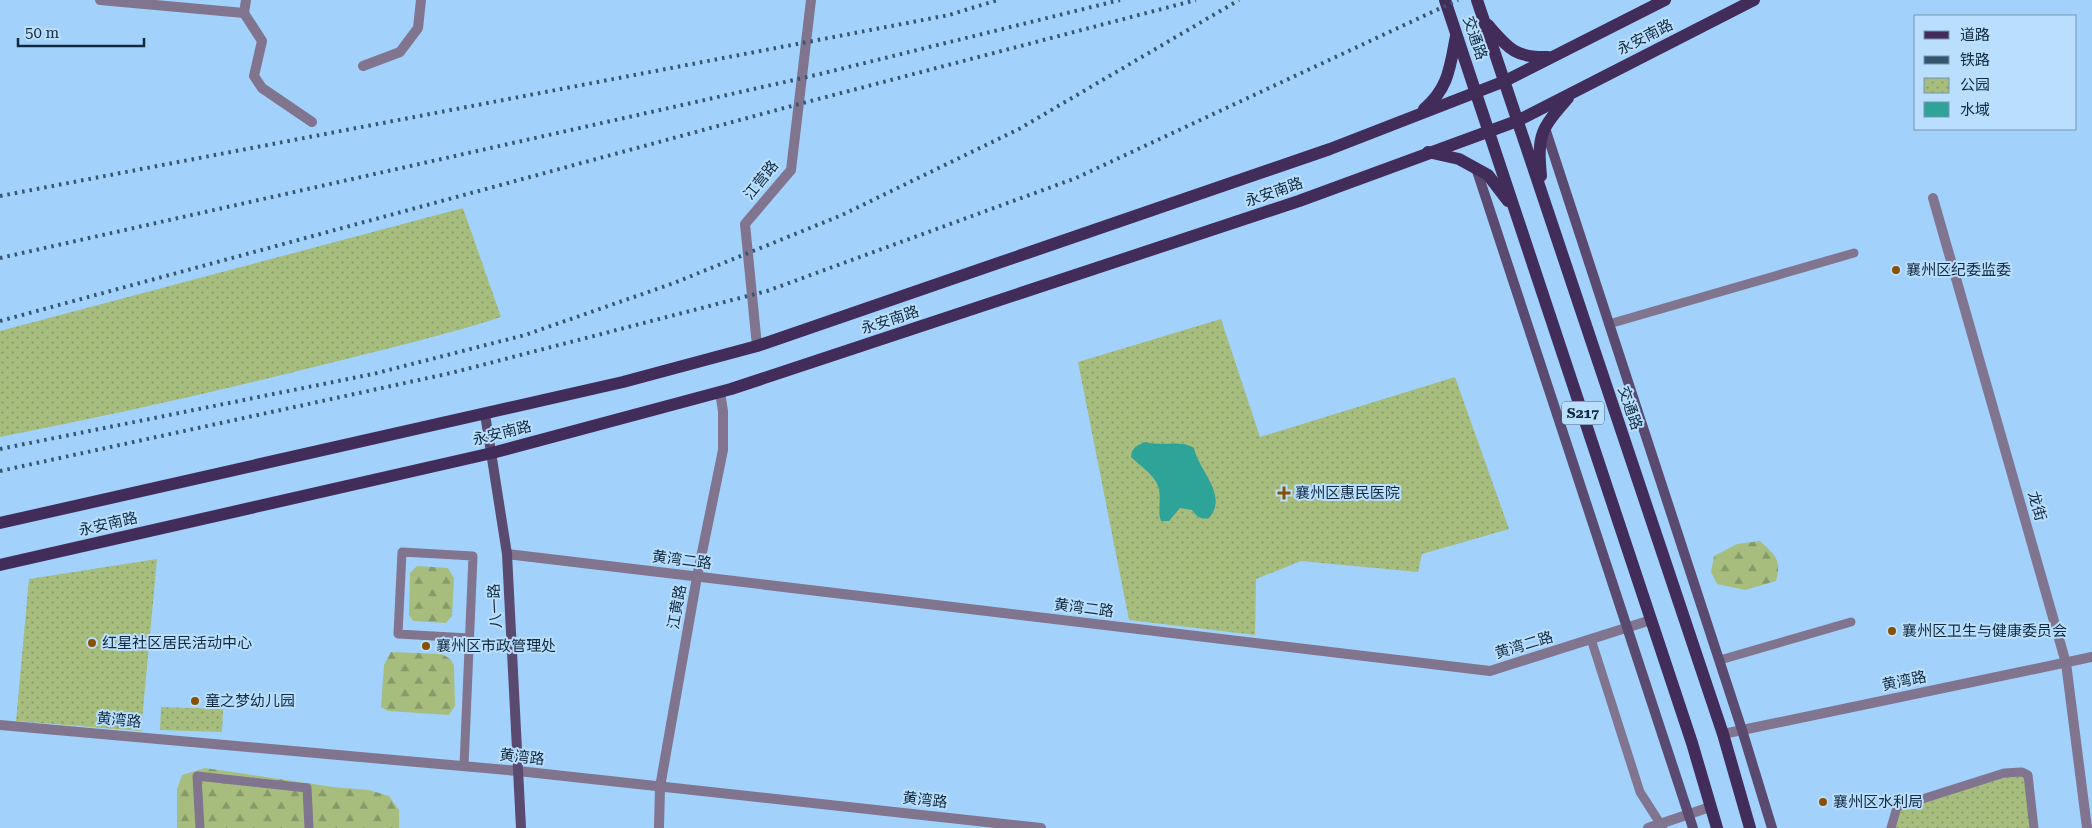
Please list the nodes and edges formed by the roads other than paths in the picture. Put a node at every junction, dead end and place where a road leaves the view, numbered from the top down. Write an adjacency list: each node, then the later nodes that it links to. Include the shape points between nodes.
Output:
1 (100, 0): 9 (street)
2 (246, 0): 9 (street)
3 (421, 0): 13 (street, via 418,28 400,52)
4 (811, 0): 29 (street, 江营路, via 792,170 745,224)
5 (1445, 0): 11 (main road, 交通路 / S217)
6 (1477, 0): 10 (main road, 交通路 / S217)
7 (1665, 0): 12 (main road, 永安南路)
8 (1754, 0): 16 (main road, 永安南路)
9 (244, 13): 19 (street, via 262,41 254,76 262,88)
10 (1483, 18): 12 (main road, via 1509,49 1534,57); 14 (main road, 交通路 / S217)
11 (1456, 33): 15 (main road, 交通路 / S217); 17 (main road, via 1448,79 1434,101)
12 (1553, 56): 14 (main road, 永安南路)
13 (363, 66)
14 (1504, 81): 15 (main road, 永安南路); 18 (main road, 交通路 / S217)
15 (1475, 91): 17 (main road, 永安南路); 21 (main road, 交通路 / S217)
16 (1573, 92): 18 (main road, 永安南路); 20 (main road)
17 (1417, 114): 29 (main road, 永安南路, via 1330,149)
18 (1517, 121): 21 (main road, 永安南路); 24 (main road, 交通路 / S217)
19 (312, 122)
20 (1545, 128): 24 (main road, via 1538,146); 28 (street)
21 (1488, 130): 22 (main road, 永安南路); 26 (main road, 交通路 / S217)
22 (1428, 152): 23 (main road, via 1459,159); 30 (main road, 永安南路, via 1290,204)
23 (1476, 168): 26 (main road, via 1488,175); 39 (street)
24 (1543, 198): 47 (main road, 交通路 / S217)
25 (1933, 198): 44 (street, 龙街)
26 (1515, 209): 37 (main road, 交通路 / S217)
27 (1854, 253): 28 (lane)
28 (1609, 324): 43 (street)
29 (757, 346): 31 (main road, 永安南路)
30 (720, 392): 32 (main road, 永安南路); 36 (street, 江黄路, via 723,450)
31 (485, 414): 32 (street, 八一路); 33 (main road, 永安南路)
32 (492, 453): 34 (street, 八一路); 35 (main road, 永安南路)
33 (0, 523)
34 (508, 554): 36 (street, 黄湾二路); 49 (street, 八一路)
35 (0, 566)
36 (698, 577): 41 (street, 黄湾二路, via 1490,671); 50 (street, 江黄路)
37 (1652, 620): 39 (street, 黄湾二路); 51 (main road, 交通路 / S217)
38 (1852, 622): 43 (lane)
39 (1627, 628): 41 (street, 黄湾二路); 52 (street)
40 (469, 638): 40 (lane, via 472,556 402,552 398,634); 48 (lane)
41 (1591, 639): 53 (lane, via 1640,792)
42 (2092, 657): 44 (street, 黄湾路)
43 (1720, 660): 46 (street)
44 (2066, 663): 46 (street, 黄湾路); 66 (street, 龙街)
45 (0, 725): 48 (street, 黄湾路)
46 (1742, 730): 47 (street, 黄湾路); 63 (street)
47 (1722, 734): 62 (main road, 交通路 / S217)
48 (464, 766): 49 (street, 黄湾路)
49 (518, 771): 50 (street, 黄湾路); 56 (street, 八一路)
50 (660, 786): 57 (street, 江黄路); 58 (street, 黄湾路)
51 (1710, 807): 52 (street); 61 (main road, 交通路 / S217)
52 (1689, 814): 53 (street); 60 (street)
53 (1662, 826): 59 (street)
54 (200, 828): 55 (lane, via 197,776 307,788)
55 (309, 828)
56 (521, 828)
57 (659, 828)
58 (1041, 828)
59 (1648, 828)
60 (1693, 828)
61 (1716, 828)
62 (1750, 828)
63 (1772, 828)
64 (1891, 828): 65 (lane, via 1897,807 2004,773 2022,772 2028,775)
65 (2034, 828)
66 (2087, 828)

